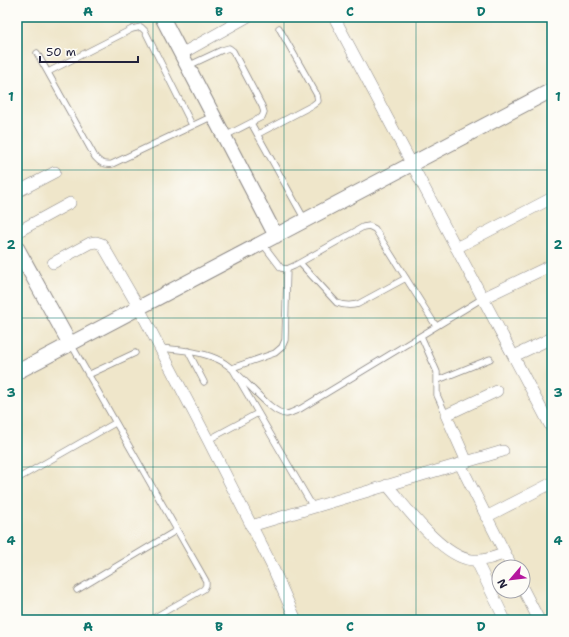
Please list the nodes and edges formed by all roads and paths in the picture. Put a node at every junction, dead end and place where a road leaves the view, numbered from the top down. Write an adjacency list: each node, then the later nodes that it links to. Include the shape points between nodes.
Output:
1 (162, 17): 6 (street)
2 (247, 17): 6 (street)
3 (334, 17): 14 (street)
4 (279, 28): 12 (lane, via 318,101)
5 (37, 53): 7 (lane)
6 (184, 60): 9 (street); 10 (lane, via 229,48 233,51 264,112 262,117)
7 (48, 72): 11 (lane, via 95,157 106,165); 11 (lane, via 132,29 141,27)
8 (552, 91): 14 (street)
9 (213, 115): 11 (lane); 13 (street)
10 (252, 123): 12 (lane); 13 (lane)
11 (192, 125)
12 (258, 134): 19 (lane)
13 (224, 136): 21 (street)
14 (411, 164): 19 (street); 24 (street)
15 (55, 172): 16 (street)
16 (17, 192)
17 (552, 198): 24 (street)
18 (70, 203): 20 (street)
19 (304, 220): 21 (street)
20 (17, 232)
21 (276, 236): 22 (street)
22 (262, 243): 28 (lane, via 281,268); 31 (street)
23 (17, 248): 35 (street)
24 (456, 248): 30 (street)
25 (52, 263): 31 (street, via 90,243 102,244)
26 (300, 263): 28 (lane); 29 (lane, via 338,303 345,306 358,304); 29 (lane, via 369,226 375,229)
27 (552, 264): 30 (street)
28 (287, 269): 41 (lane, via 285,340 282,347 275,353)
29 (406, 278): 32 (lane)
30 (482, 298): 32 (lane); 39 (street)
31 (139, 308): 35 (street); 36 (street)
32 (436, 326): 33 (lane)
33 (420, 336): 41 (lane, via 300,409 286,414 275,410); 44 (lane, via 437,372)
34 (552, 338): 39 (street)
35 (70, 344): 42 (street); 43 (lane)
36 (160, 348): 37 (lane); 52 (street)
37 (188, 351): 41 (lane, via 218,359); 45 (lane)
38 (135, 353): 43 (lane)
39 (514, 356): 47 (street)
40 (490, 359): 44 (lane)
41 (232, 368): 48 (lane)
42 (17, 372)
43 (88, 375): 50 (lane)
44 (438, 380): 49 (lane, via 437,395)
45 (204, 382)
46 (497, 391): 49 (street)
47 (547, 410): 51 (street)
48 (258, 413): 52 (lane); 58 (lane)
49 (446, 415): 54 (street)
50 (115, 422): 55 (lane); 61 (lane)
51 (552, 429)
52 (208, 440): 60 (street)
53 (503, 452): 54 (street)
54 (463, 463): 57 (street); 59 (street)
55 (17, 479)
56 (552, 483): 59 (street)
57 (387, 486): 58 (street); 64 (street, via 437,543 454,554)
58 (313, 507): 60 (street)
59 (486, 517): 62 (street)
60 (251, 526): 68 (street)
61 (177, 530): 65 (lane); 67 (lane, via 206,581 206,586 204,590)
62 (504, 553): 63 (street); 64 (street, via 488,560)
63 (507, 559)
64 (476, 560): 69 (street)
65 (77, 590)
66 (528, 599): 70 (street)
67 (150, 620)
68 (296, 620)
69 (505, 620)
70 (539, 620)

